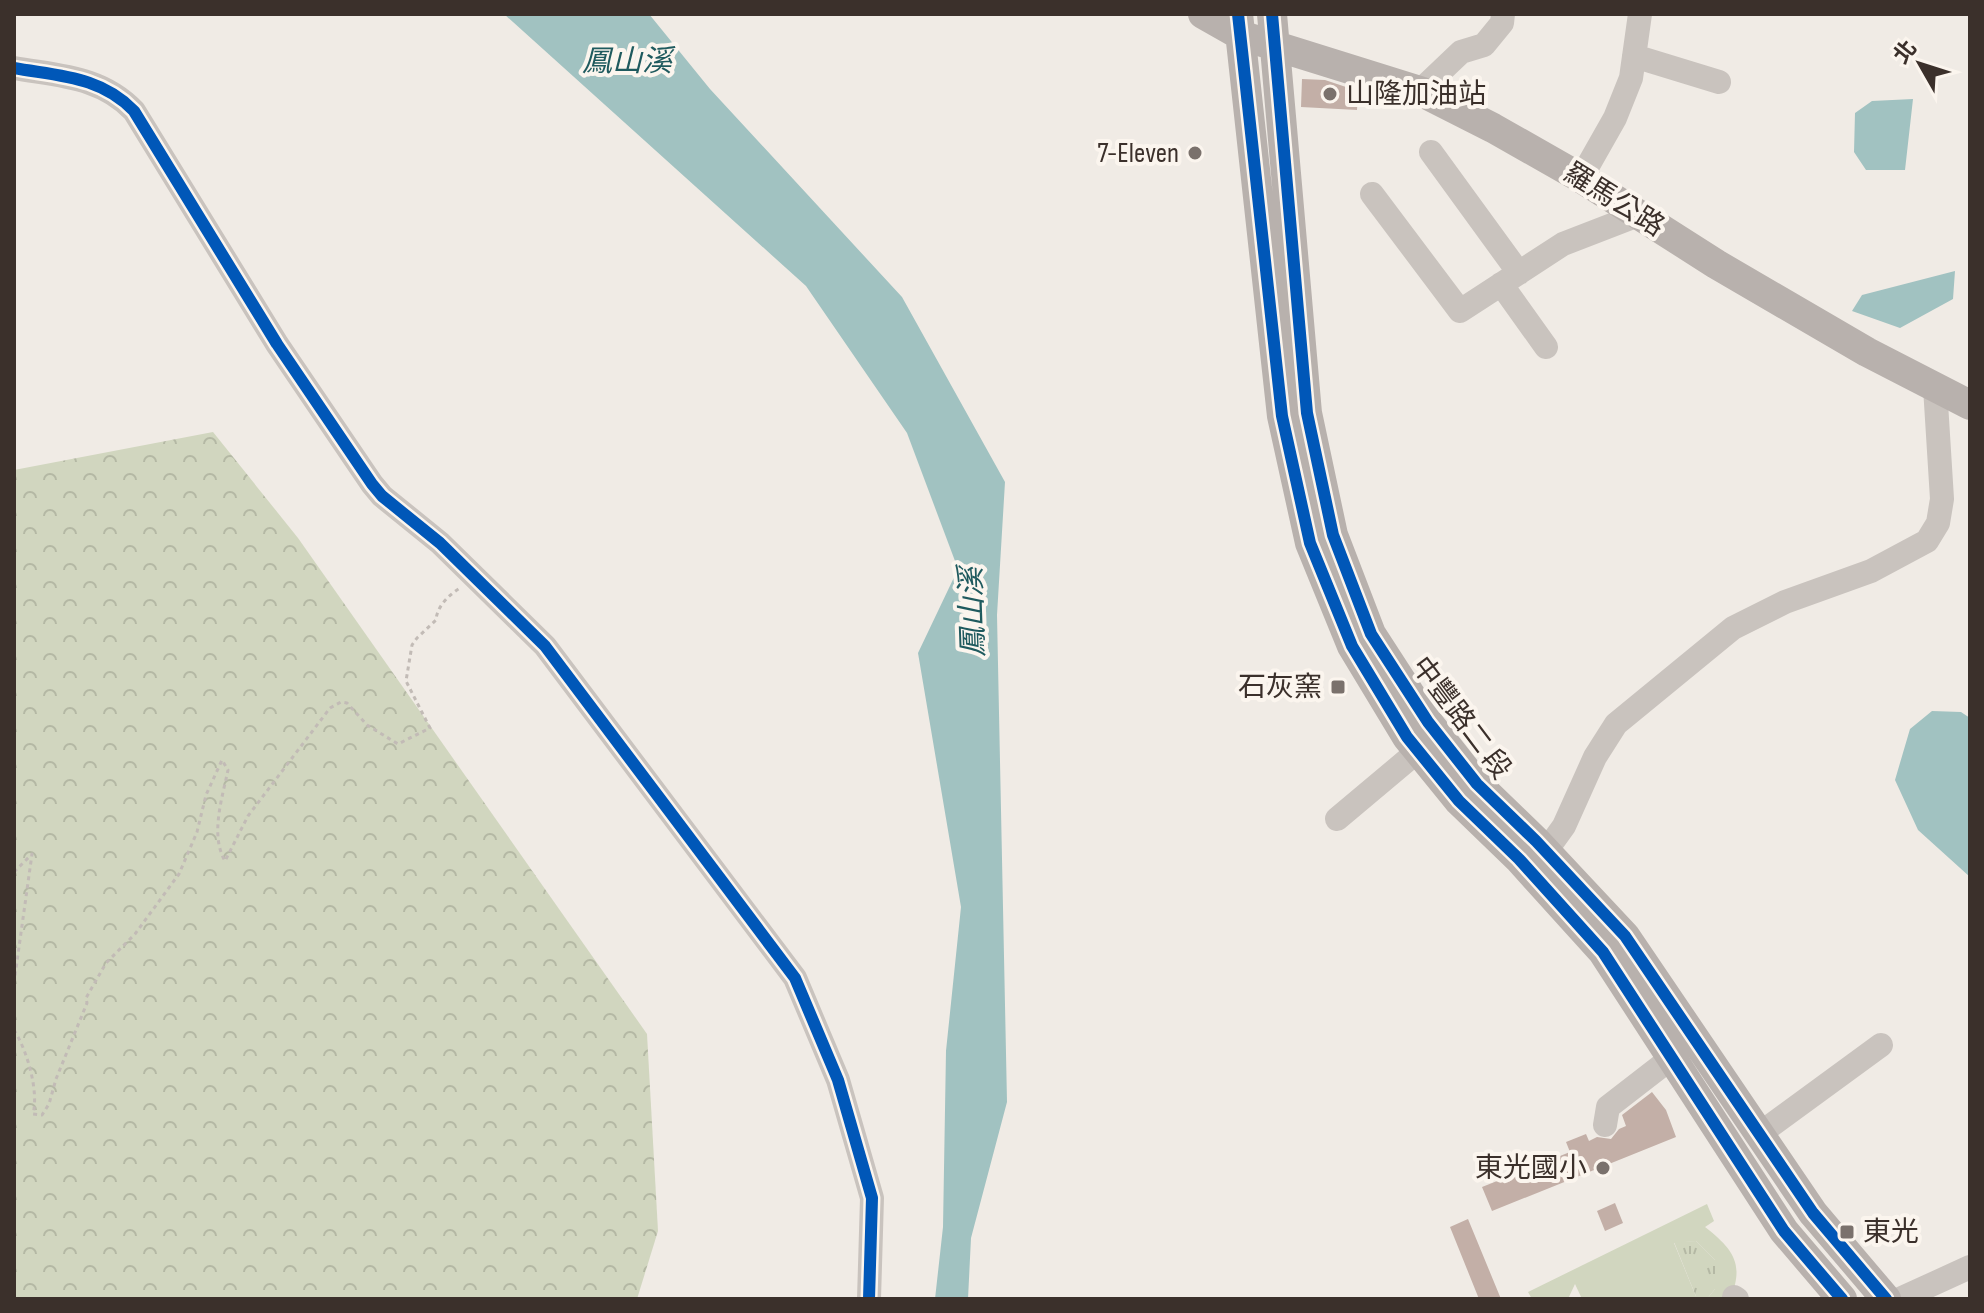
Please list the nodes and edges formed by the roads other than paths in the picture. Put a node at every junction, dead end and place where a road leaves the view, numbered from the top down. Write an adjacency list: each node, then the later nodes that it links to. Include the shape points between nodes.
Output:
1 (1203, 14): 5 (main road, 羅馬公路)
2 (1272, 14): 6 (main road, 中豐路二 段)
3 (1503, 14): 10 (street, via 1484,45 1461,52)
4 (1640, 14): 7 (street)
5 (1239, 25): 6 (main road, 羅馬公路); 19 (main road, 中豐路二 段, via 1282,416 1310,543 1352,646)
6 (1275, 44): 10 (main road, 羅馬公路); 19 (main road, 中豐路二 段, via 1307,413 1333,535 1371,634)
7 (1634, 56): 9 (street); 12 (street, via 1615,118)
8 (14, 68): 28 (street, via 95,83 134,111 277,344 372,484 545,646 795,978 838,1080 872,1198)
9 (1719, 82)
10 (1420, 91): 12 (main road, 羅馬公路)
11 (1431, 152): 15 (street)
12 (1581, 178): 14 (main road, 羅馬公路)
13 (1372, 194): 15 (street, via 1460,311)
14 (1638, 215): 15 (street, via 1563,244); 17 (main road, 羅馬公路)
15 (1510, 278): 16 (street)
16 (1546, 347)
17 (1935, 387): 18 (main road, 羅馬公路); 22 (street, via 1942,499 1938,523 1927,541 1871,571 1785,602 1733,628 1616,724)
18 (1970, 405)
19 (1373, 659): 20 (main road, 中豐路二 段); 22 (main road, 中豐路二 段)
20 (1418, 751): 21 (street); 22 (main road, 中豐路二 段, via 1459,801)
21 (1337, 819)
22 (1544, 862): 24 (main road, 中豐路二 段); 26 (main road, 中豐路二 段, via 1625,936)
23 (1881, 1045): 26 (street, via 1769,1127)
24 (1670, 1059): 25 (street, via 1608,1107); 29 (main road, 中豐路二 段, via 1784,1231)
25 (1605, 1125)
26 (1756, 1130): 30 (main road, 中豐路二 段, via 1813,1213)
27 (1970, 1267): 31 (street)
28 (869, 1299)
29 (1842, 1299)
30 (1886, 1299)
31 (1900, 1299)

